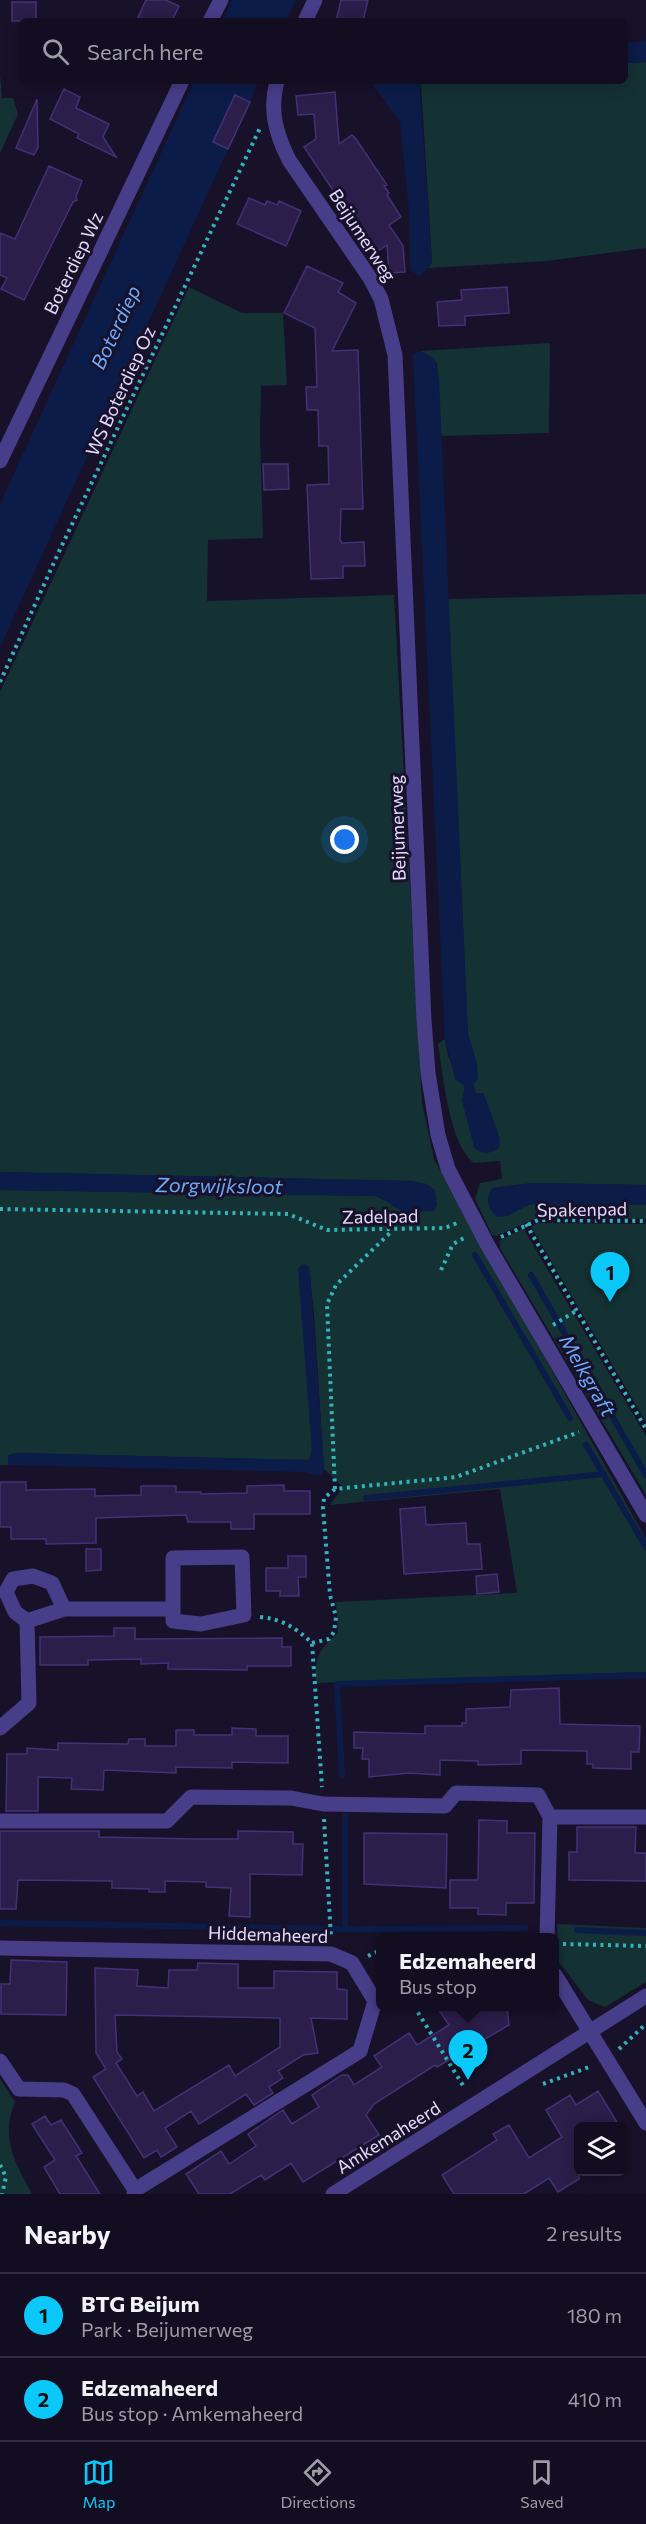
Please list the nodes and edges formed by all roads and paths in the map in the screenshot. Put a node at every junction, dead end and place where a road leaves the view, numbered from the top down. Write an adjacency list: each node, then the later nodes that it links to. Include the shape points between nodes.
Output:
1 (220, 0): 3 (street)
2 (315, 0): 4 (street)
3 (211, 18)
4 (306, 18)
5 (181, 84): 8 (street, Boterdiep Wz)
6 (276, 84): 7 (street)
7 (273, 118): 9 (path, WS Boterdiep Oz, via 257,130); 11 (street, Beijumerweg, via 289,160 381,299 394,355 428,1073 448,1169)
8 (0, 461)
9 (0, 682)
10 (0, 1209): 14 (path, Zadelpad, via 288,1214 327,1230)
11 (472, 1215): 14 (path, Zadelpad, via 446,1228); 15 (street, Beijumerweg)
12 (646, 1221): 13 (path, Spakenpad, via 538,1220)
13 (526, 1224): 15 (path, Spakenpad); 17 (path)
14 (393, 1230): 21 (path, via 336,1285 327,1304)
15 (484, 1237): 16 (path, Spakenpad, via 453,1244); 19 (street, Beijumerweg)
16 (441, 1270)
17 (576, 1311): 18 (path); 20 (path)
18 (549, 1327)
19 (594, 1426): 21 (path, via 456,1477); 22 (street, Beijumerweg)
20 (646, 1429)
21 (335, 1489): 27 (path, via 324,1498 323,1508 330,1595 336,1617 334,1632 329,1639)
22 (646, 1515)
23 (64, 1609): 24 (street); 26 (street); 26 (street, via 52,1583 33,1576 13,1579 6,1592 15,1612)
24 (173, 1609): 25 (street, via 173,1621 201,1624); 25 (street, via 173,1558 242,1557)
25 (244, 1615): 27 (path, via 277,1618)
26 (27, 1621): 28 (street, via 29,1703)
27 (312, 1643): 29 (path, Hiddemaheerd)
28 (0, 1728)
29 (323, 1804): 30 (street, via 444,1806 456,1793 538,1795); 32 (street, via 291,1798 191,1797 167,1821); 34 (path, Hiddemaheerd)
30 (550, 1817): 31 (street); 33 (street)
31 (646, 1817)
32 (0, 1821)
33 (547, 1933)
34 (331, 1940)
35 (559, 1945): 36 (path)
36 (646, 1946)
37 (0, 1948): 49 (street, Hiddemaheerd, via 331,1954 352,1963 375,2001 360,2051)
38 (559, 1981): 42 (street)
39 (646, 1996): 42 (street, Amkemaheerd)
40 (417, 2011): 45 (path)
41 (646, 2024): 43 (path)
42 (591, 2032): 43 (street); 51 (street, Amkemaheerd)
43 (606, 2058): 46 (path); 47 (street)
44 (0, 2061): 49 (street, Hiddemaheerd, via 19,2089 64,2090 73,2094)
45 (464, 2086)
46 (535, 2089)
47 (646, 2123)
48 (0, 2165): 50 (path, via 6,2176)
49 (135, 2192)
50 (2, 2194)
51 (333, 2194)

